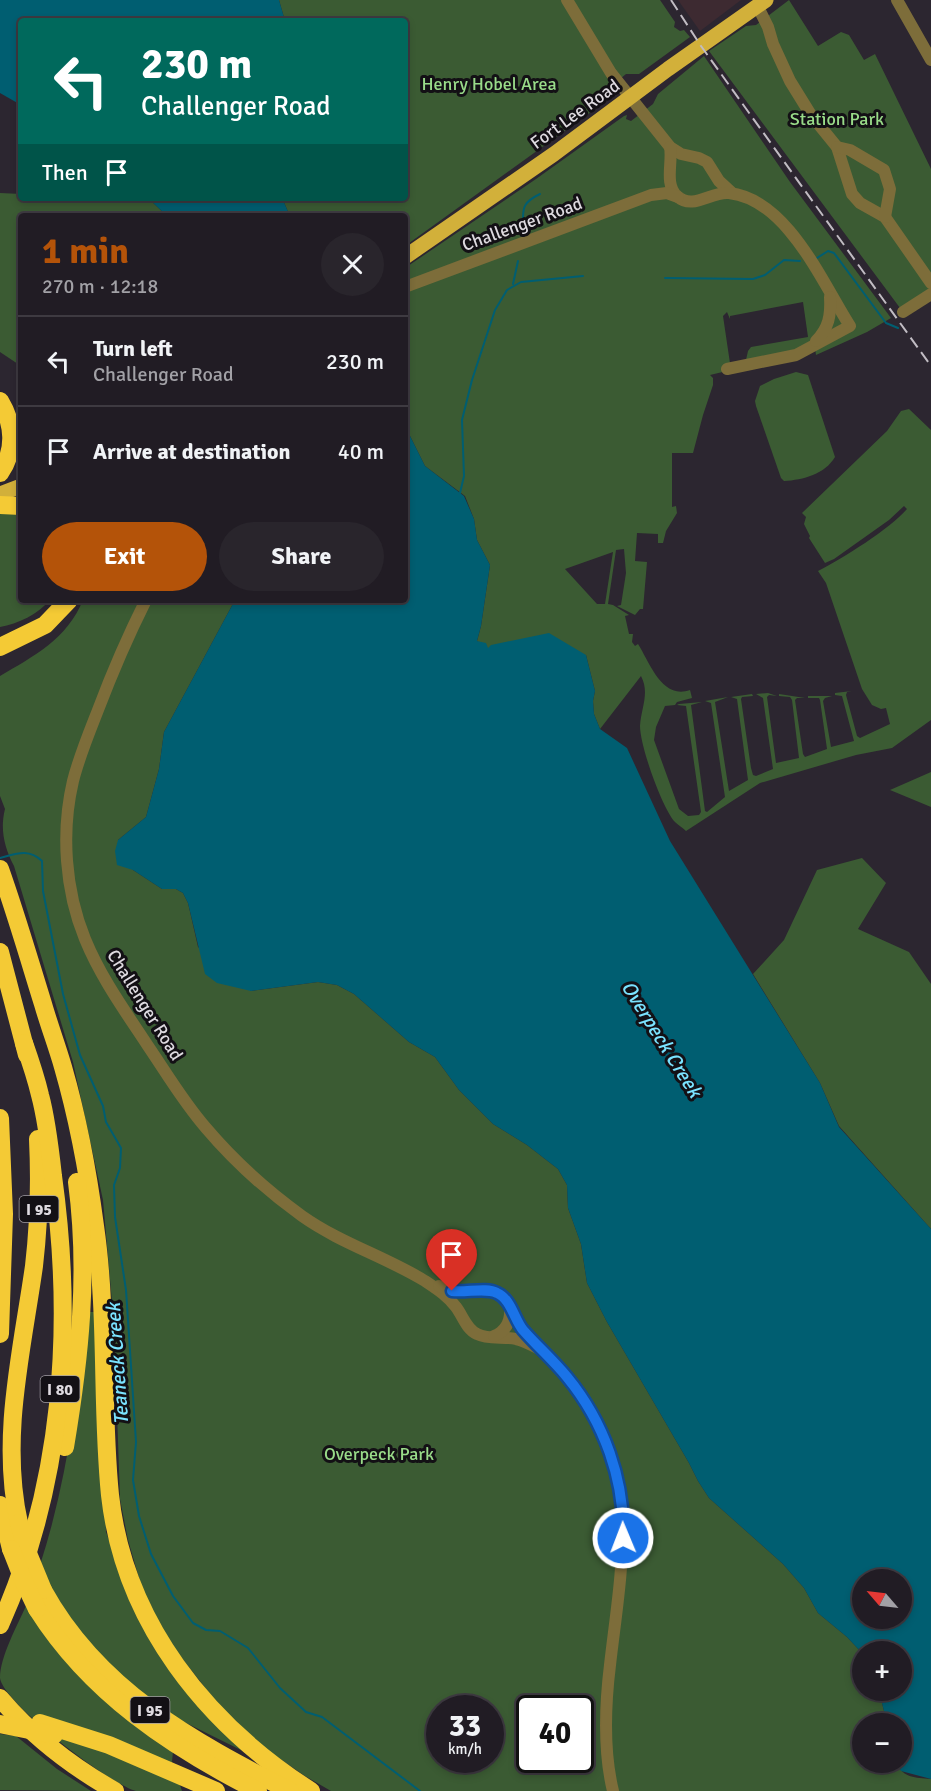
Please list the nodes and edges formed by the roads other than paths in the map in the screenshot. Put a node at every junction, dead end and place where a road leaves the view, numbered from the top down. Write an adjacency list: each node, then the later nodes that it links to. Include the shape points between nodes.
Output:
1 (567, 0): 5 (street)
2 (897, 0): 4 (street)
3 (762, 3): 5 (main road, Fort Lee Road); 7 (street, via 773,44 790,81)
4 (931, 60)
5 (631, 97): 6 (street); 16 (main road, Fort Lee Road)
6 (670, 147): 8 (street); 10 (street)
7 (837, 147): 15 (street, via 852,194); 15 (street, via 885,170 890,189)
8 (693, 157): 9 (street, via 707,162); 10 (street, via 681,160)
9 (714, 172): 11 (street); 14 (street, via 714,184)
10 (671, 173): 12 (street, Challenger Road); 13 (street, via 671,188)
11 (732, 193): 14 (street); 20 (street, via 781,219)
12 (651, 195): 13 (street, Challenger Road, via 668,193); 18 (street, Challenger Road)
13 (678, 197): 14 (street, via 693,202)
14 (706, 198)
15 (885, 217): 17 (street)
16 (408, 255)
17 (931, 283)
18 (408, 286)
19 (931, 294): 21 (street)
20 (830, 296): 22 (street, via 831,316 825,333); 22 (street, via 850,326)
21 (903, 312)
22 (810, 348): 23 (street, via 796,355)
23 (727, 369)
24 (0, 401): 25 (highway, via 12,436 10,453)
25 (0, 473)
26 (18, 487): 27 (main road)
27 (0, 494)
28 (18, 497): 29 (main road)
29 (0, 504): 30 (highway)
30 (18, 506)
31 (57, 603): 34 (highway, via 35,622)
32 (66, 603): 35 (highway, via 45,625)
33 (145, 603): 41 (street, Challenger Road, via 107,686 70,797 66,851 71,891 84,937 107,985 169,1078 204,1127 234,1159 305,1218)
34 (0, 636)
35 (0, 647)
36 (0, 869): 38 (highway)
37 (0, 952): 39 (highway, I 95)
38 (43, 1006): 49 (highway, via 75,1174 84,1291 75,1387 52,1508); 60 (highway, via 70,1096 95,1221 104,1321 109,1480 126,1566 153,1629 190,1686 242,1740)
39 (24, 1043): 49 (highway, I 80, via 48,1140 58,1216 63,1310 54,1442 41,1507); 59 (highway, I 95, bridge, via 35,1113 39,1188 36,1247 10,1438 11,1476 27,1551 43,1590 61,1619 83,1649 123,1689 199,1743)
40 (0, 1118): 45 (highway, I 95, via 4,1224)
41 (426, 1282): 42 (street, Challenger Road, via 452,1291); 44 (street, Challenger Road, via 448,1297)
42 (478, 1292): 43 (street, Challenger Road, via 497,1292); 44 (street, via 467,1302)
43 (510, 1308): 46 (street, via 507,1324); 47 (street, Challenger Road, via 521,1328)
44 (464, 1318): 46 (street, Challenger Road, via 476,1334)
45 (0, 1334)
46 (494, 1336): 47 (street, Challenger Road, via 521,1340)
47 (543, 1352): 61 (street, Challenger Road, via 567,1377 592,1413 610,1453 622,1502 622,1553 606,1715)
48 (0, 1505): 49 (highway, I 95)
49 (18, 1554): 50 (highway, I 80); 58 (highway, I 95, bridge, via 20,1574 37,1609 94,1680 122,1706 184,1750)
50 (0, 1625)
51 (0, 1698): 55 (highway, via 51,1750)
52 (0, 1715): 54 (highway)
53 (0, 1724): 54 (highway, bridge)
54 (47, 1729): 56 (highway); 57 (highway, via 109,1745)
55 (115, 1791)
56 (198, 1791)
57 (216, 1791)
58 (258, 1791)
59 (290, 1791)
60 (311, 1791)
61 (613, 1791)

